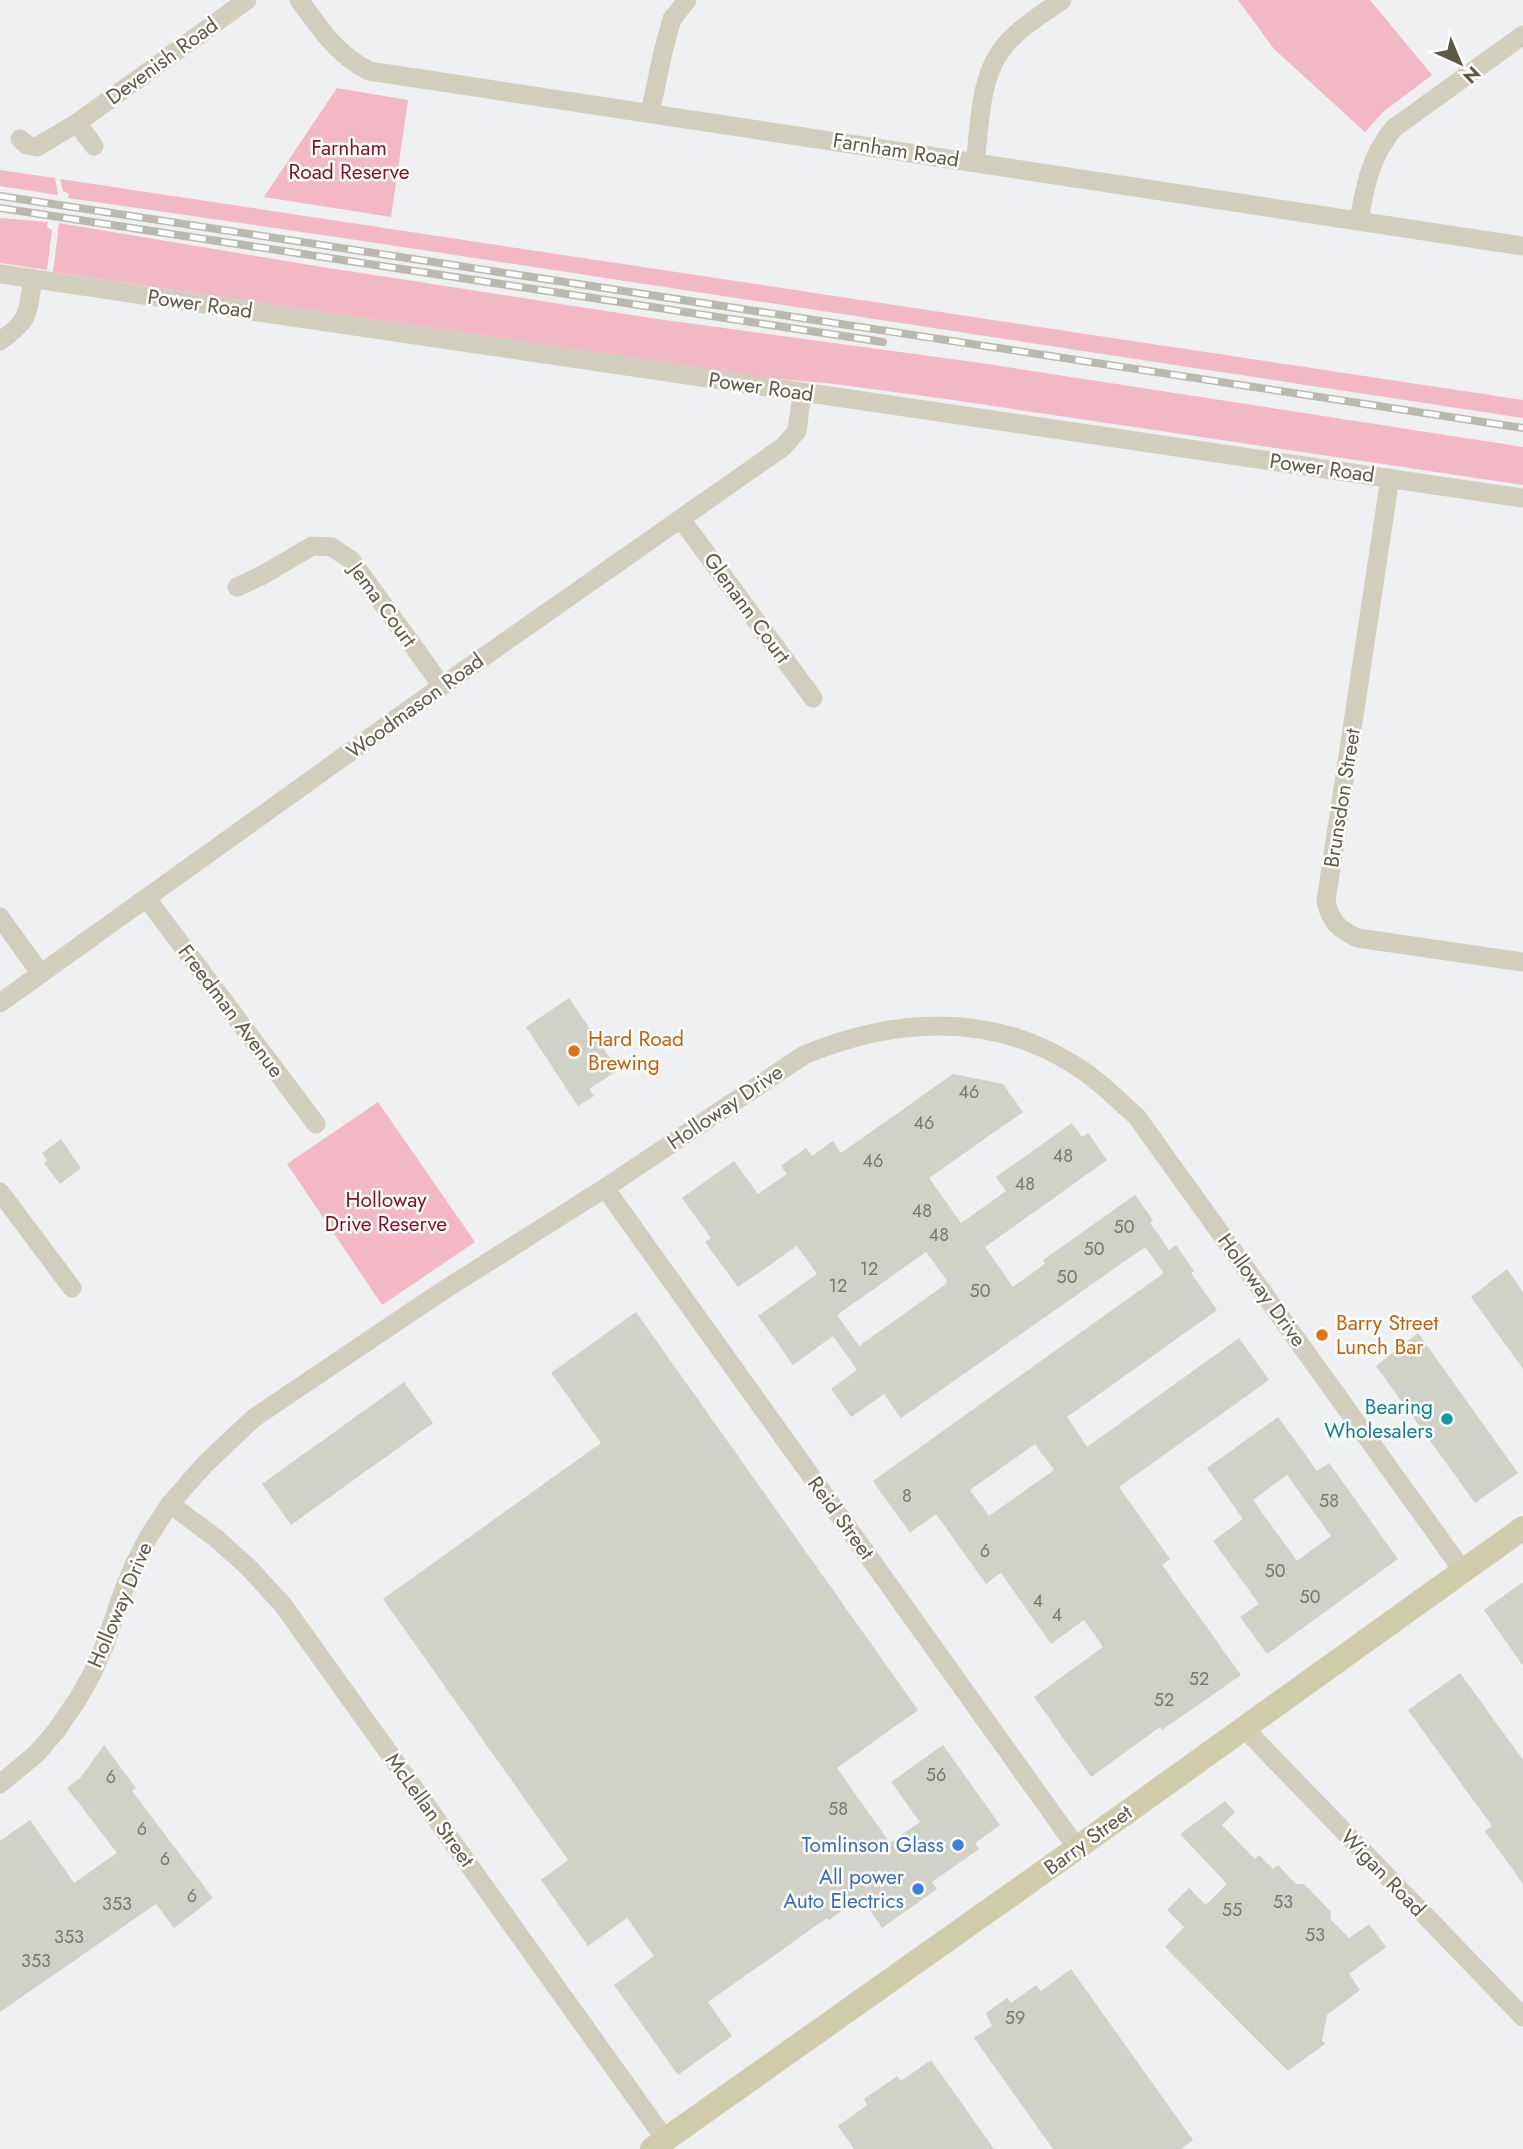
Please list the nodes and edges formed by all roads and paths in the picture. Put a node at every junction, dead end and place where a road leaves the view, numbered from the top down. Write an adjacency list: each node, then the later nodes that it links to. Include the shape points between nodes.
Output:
1 (247, 0): 7 (street, Devenish Road)
2 (299, 0): 6 (street, Farnham Road, via 334,46 369,71)
3 (687, 0): 6 (street, via 672,19)
4 (1062, 0): 10 (street, via 1024,27 1000,52 986,82)
5 (1523, 35): 11 (street, via 1394,128 1372,164)
6 (650, 113): 10 (street, Farnham Road)
7 (77, 123): 8 (street, Devenish Road, via 37,147); 9 (street)
8 (20, 139)
9 (94, 146)
10 (975, 162): 11 (street, Farnham Road)
11 (1359, 220): 12 (street, Farnham Road)
12 (1523, 246)
13 (0, 274): 14 (street, Power Road)
14 (33, 278): 15 (street, via 24,320); 16 (street, Power Road)
15 (0, 341)
16 (802, 393): 17 (street, Power Road); 19 (street, Woodmason Road, via 797,431 783,447)
17 (1390, 478): 18 (street, Power Road); 25 (street, Brunsdon Street, via 1326,901 1329,914 1336,925 1358,938)
18 (1523, 498)
19 (681, 519): 21 (street, Woodmason Road); 22 (street, Glenann Court)
20 (237, 587): 21 (street, Jema Court, via 312,547 331,547 351,560)
21 (442, 686): 23 (street, Woodmason Road)
22 (813, 698)
23 (147, 899): 26 (street, Woodmason Road); 28 (street, Freedman Avenue)
24 (0, 917): 26 (street)
25 (1523, 962)
26 (41, 974): 27 (street, Woodmason Road)
27 (0, 1003)
28 (316, 1124)
29 (605, 1188): 32 (street, Holloway Drive, via 255,1417); 34 (street, Holloway Drive, via 778,1071 833,1043 934,1025 995,1032 1029,1042 1071,1062 1137,1117); 37 (street, Reid Street)
30 (0, 1192): 31 (street)
31 (72, 1288)
32 (170, 1504): 36 (street, Holloway Drive, via 135,1563 105,1644 78,1699 36,1754); 39 (street, McLellan Street, via 250,1568 283,1605)
33 (1523, 1528): 34 (main road, Barry Street)
34 (1463, 1571): 35 (main road, Barry Street)
35 (1244, 1728): 37 (main road, Barry Street); 38 (street, Wigan Road)
36 (0, 1784)
37 (1077, 1848): 39 (main road, Barry Street)
38 (1523, 2017)
39 (658, 2144)

